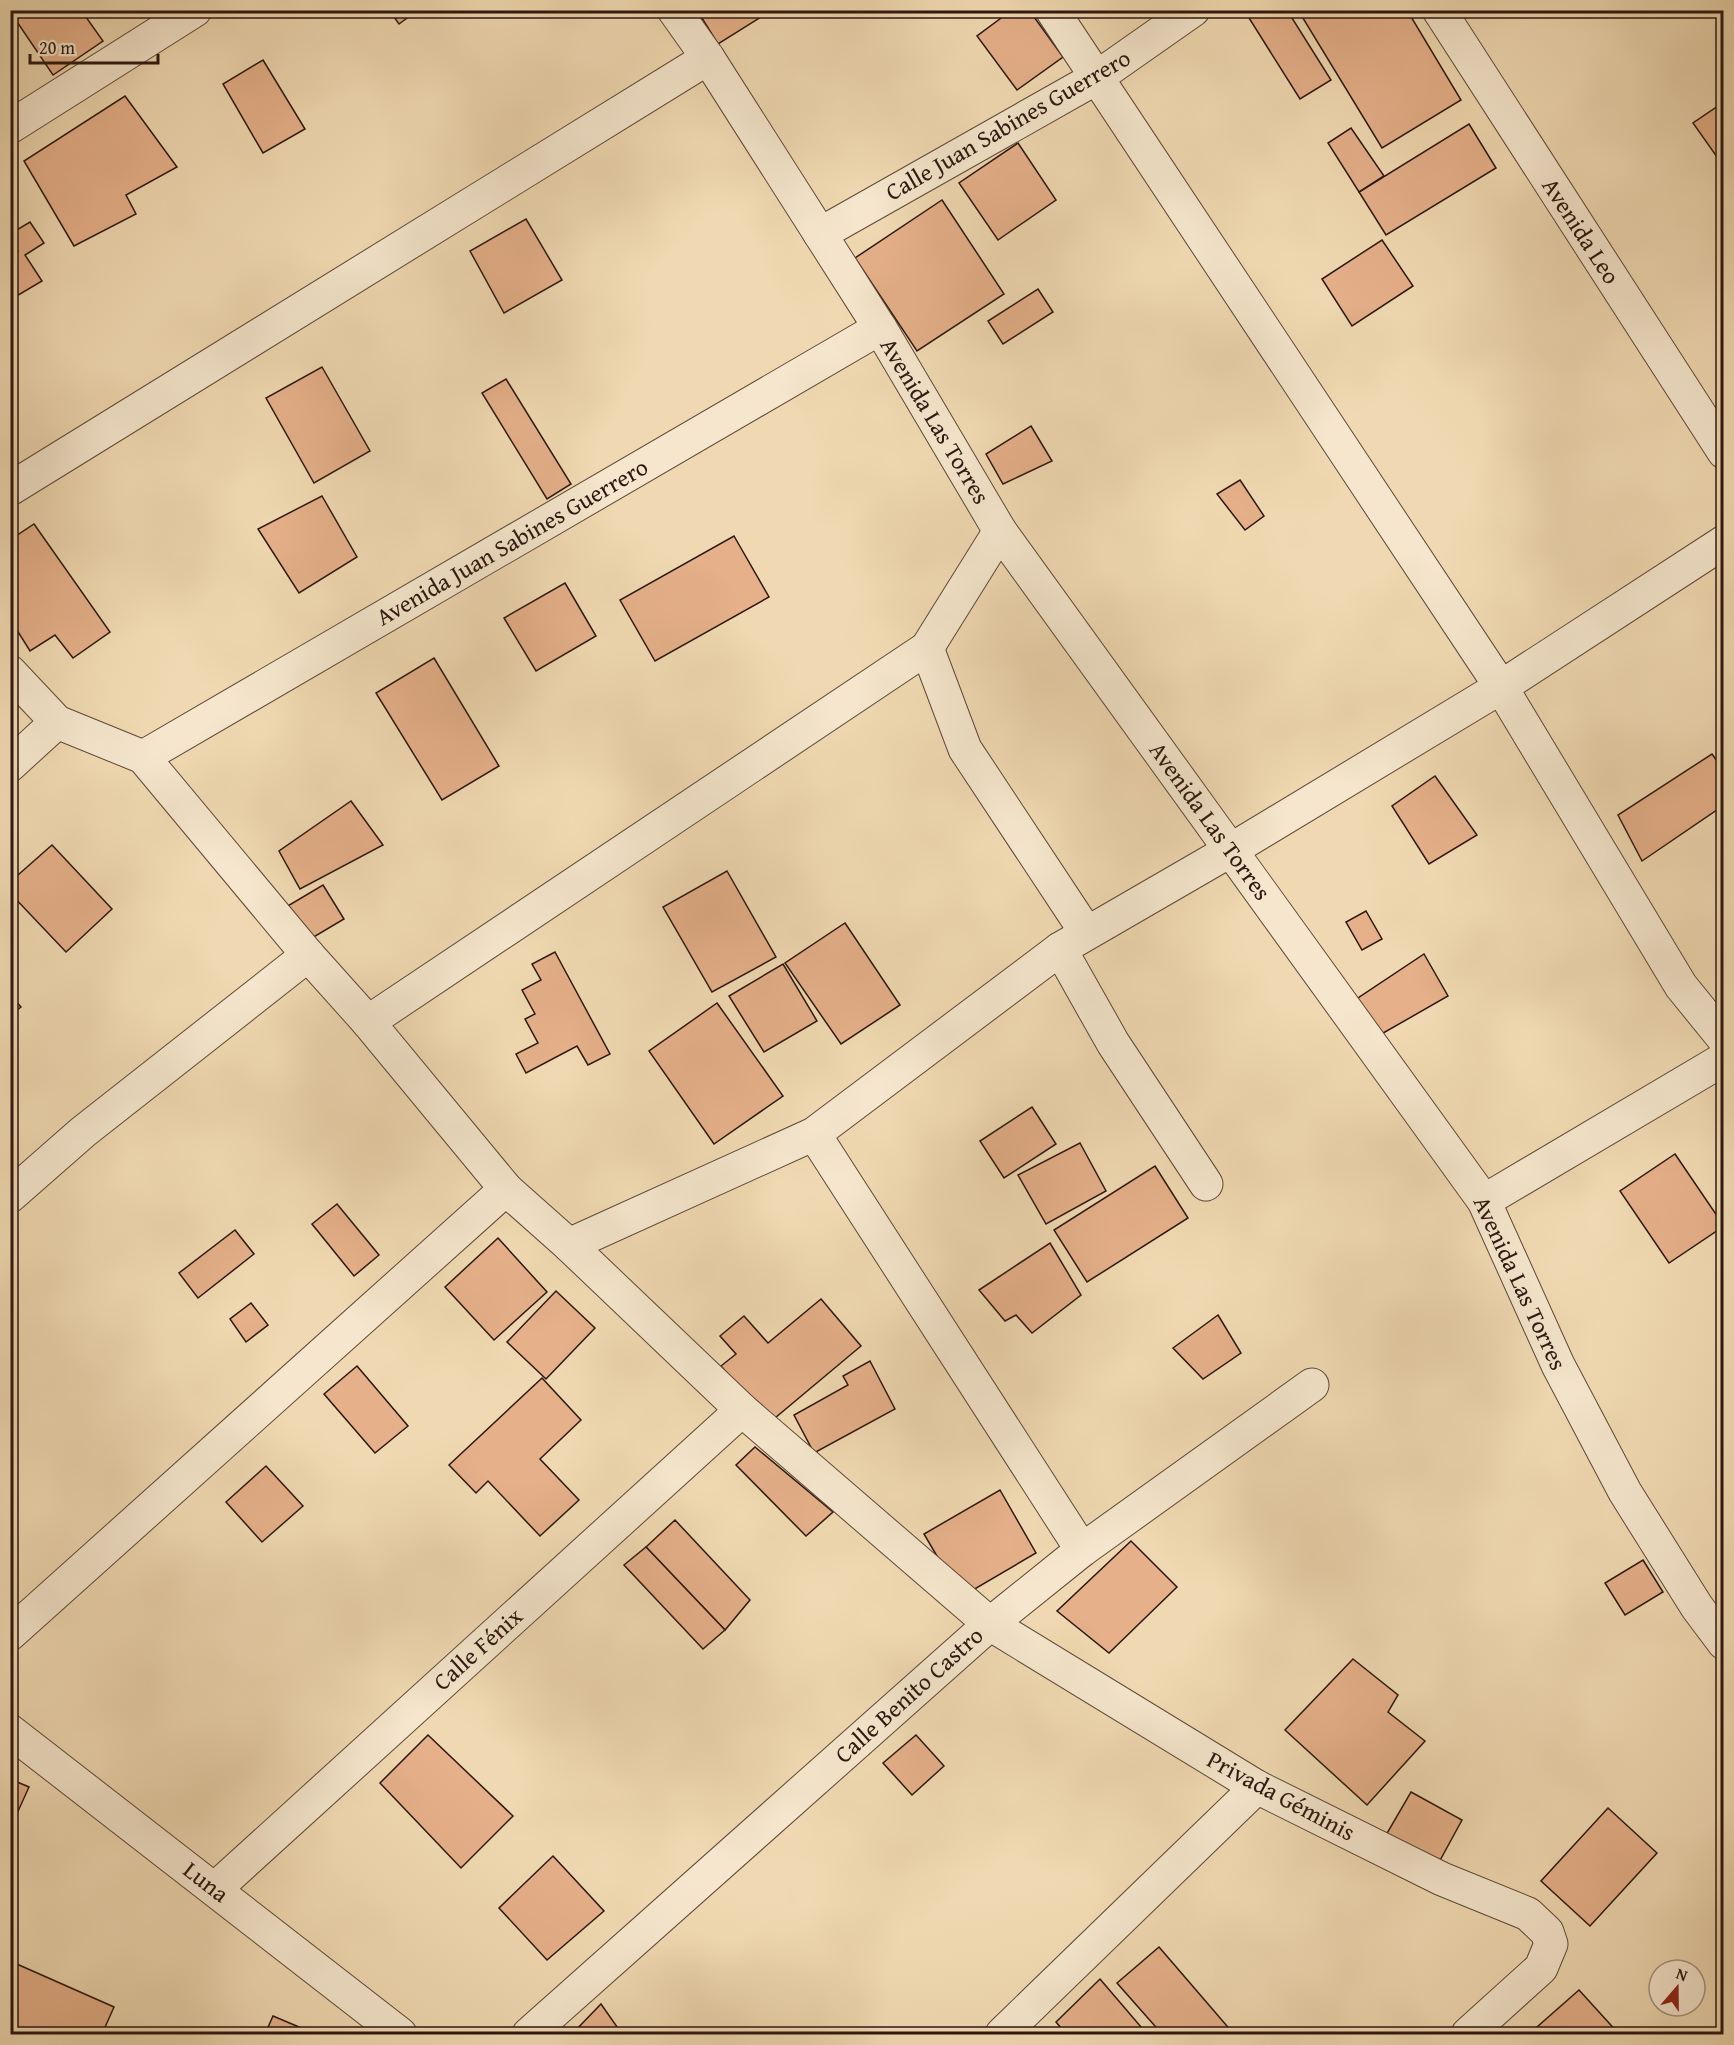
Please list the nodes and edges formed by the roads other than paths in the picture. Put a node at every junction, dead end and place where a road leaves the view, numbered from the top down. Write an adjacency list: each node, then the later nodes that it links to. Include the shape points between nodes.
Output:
1 (195, 10): 8 (street)
2 (674, 10): 6 (street, Avenida Las Torres)
3 (1052, 10): 7 (street)
4 (1193, 10): 7 (street, Calle Juan Sabines Guerrero)
5 (1439, 10): 11 (street, Avenida Leo)
6 (708, 58): 9 (street, Avenida Las Torres); 12 (street)
7 (1096, 78): 9 (street, Calle Juan Sabines Guerrero); 17 (street)
8 (10, 127)
9 (820, 234): 10 (street, Avenida Las Torres)
10 (880, 328): 13 (street, Avenida Las Torres); 19 (street, Avenida Juan Sabines Guerrero)
11 (1724, 453)
12 (10, 489)
13 (1000, 531): 15 (street); 21 (street, Avenida Las Torres)
14 (1724, 543): 17 (street)
15 (927, 648): 22 (street, via 965,749); 24 (street)
16 (10, 672): 18 (street)
17 (1501, 687): 21 (street); 25 (street, via 1681,986)
18 (57, 722): 19 (street); 20 (street)
19 (143, 757): 23 (street, Privada Géminis)
20 (10, 765)
21 (1231, 850): 22 (street); 31 (street, Avenida Las Torres)
22 (1073, 940): 27 (street); 28 (street, via 1113,1043)
23 (308, 955): 24 (street, Privada Géminis); 30 (street, via 83,1132)
24 (368, 1022): 29 (street, Privada Géminis)
25 (1724, 1039)
26 (1724, 1059): 31 (street)
27 (814, 1134): 32 (street); 35 (street)
28 (1206, 1184)
29 (506, 1189): 32 (street, Privada Géminis); 37 (street)
30 (10, 1196)
31 (1484, 1201): 38 (street, Avenida Las Torres, via 1558,1365 1620,1481 1697,1607)
32 (570, 1245): 34 (street, Privada Géminis)
33 (1312, 1385): 35 (street, Calle Benito Castro)
34 (742, 1410): 36 (street, Privada Géminis); 41 (street, Calle Fénix)
35 (1082, 1550): 36 (street, Calle Benito Castro)
36 (990, 1624): 40 (street, Privada Géminis); 43 (street, Calle Benito Castro)
37 (10, 1634)
38 (1724, 1643)
39 (10, 1731): 41 (street, Luna)
40 (1257, 1787): 44 (street); 45 (street, Privada Géminis, via 1442,1879 1528,1914 1547,1932 1551,1944 1541,1968)
41 (215, 1889): 42 (street, Luna)
42 (400, 2034)
43 (529, 2034)
44 (1002, 2034)
45 (1468, 2034)

